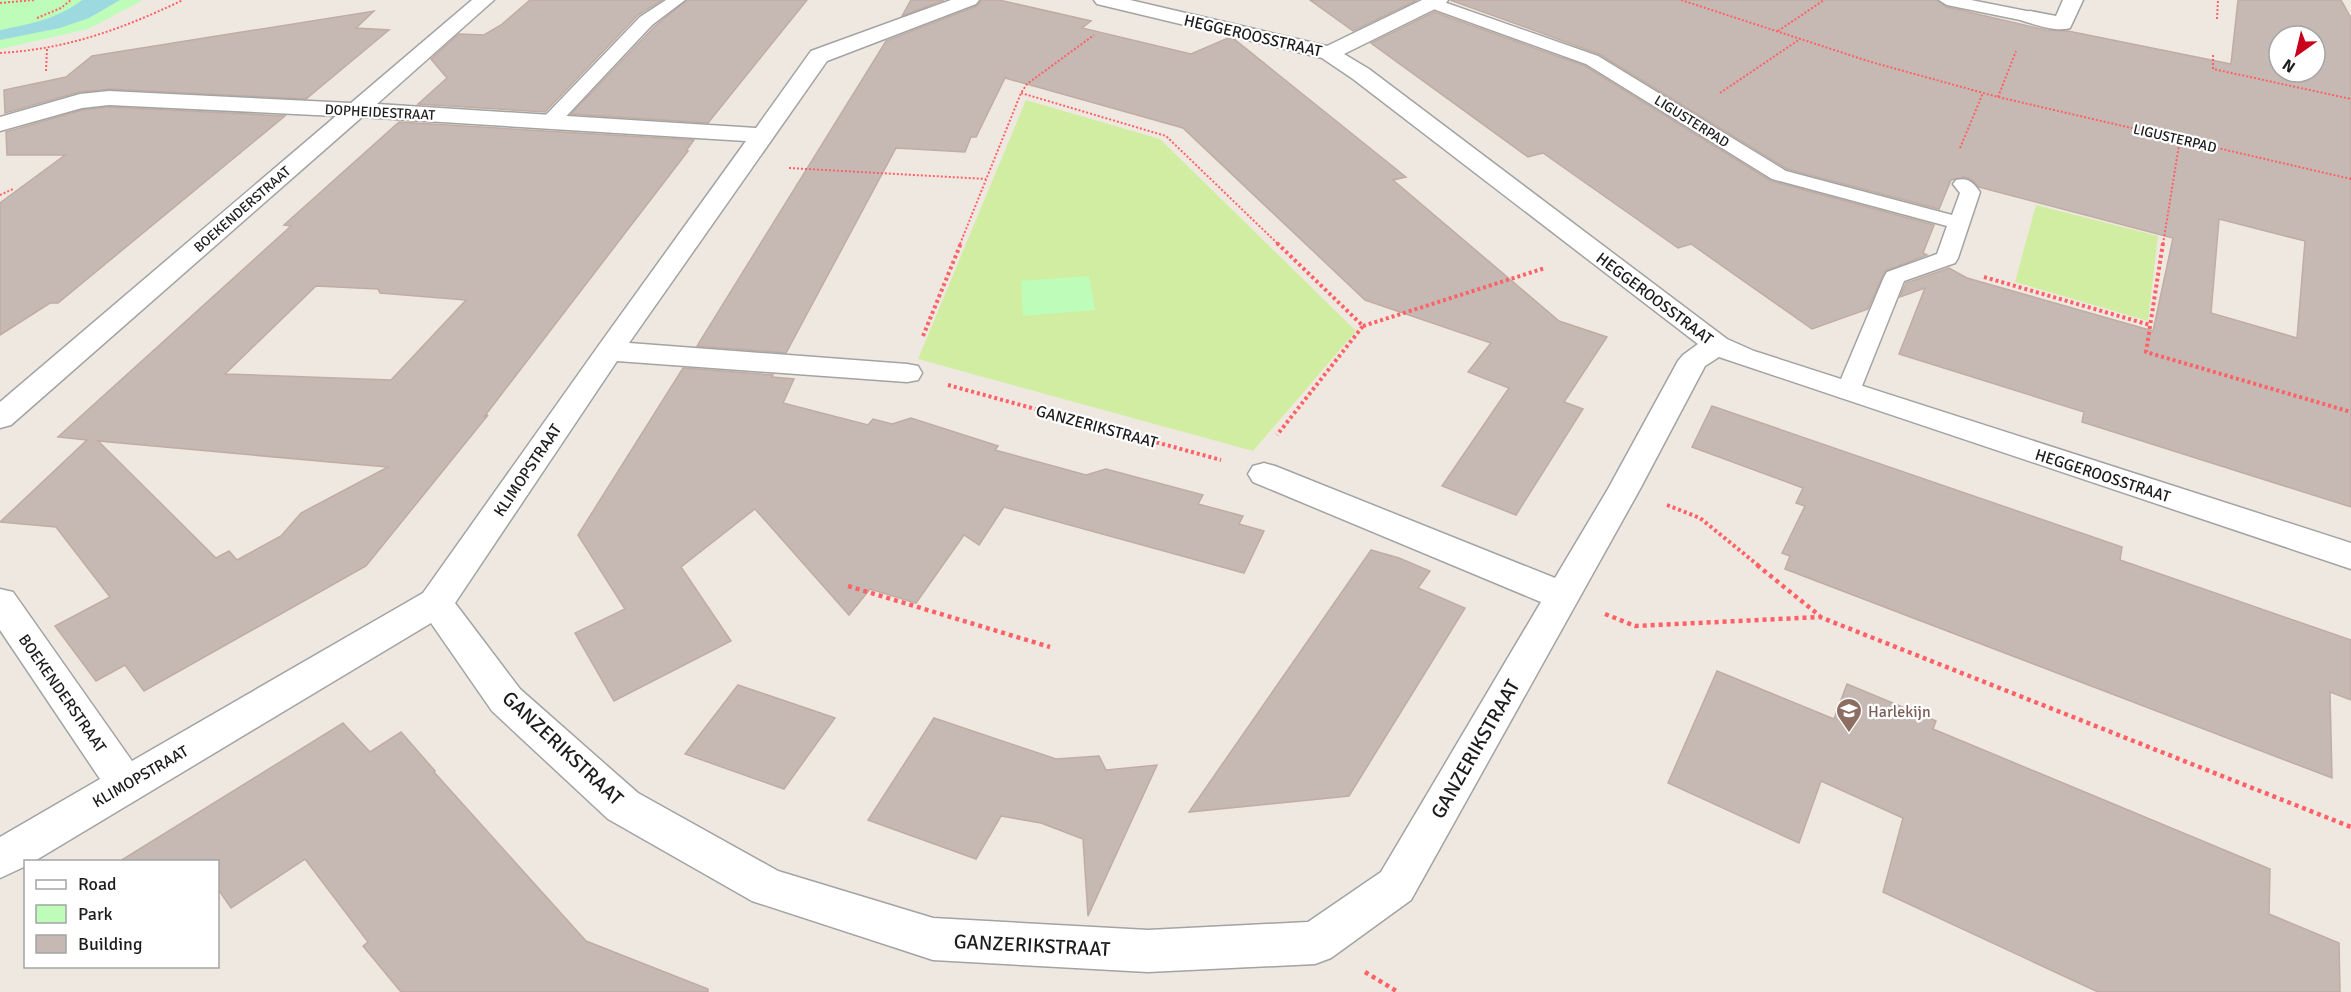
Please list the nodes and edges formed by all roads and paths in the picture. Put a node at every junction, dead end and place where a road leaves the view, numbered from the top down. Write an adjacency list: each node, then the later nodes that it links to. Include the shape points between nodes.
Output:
1 (34, 0): 14 (path)
2 (71, 0): 17 (path)
3 (183, 0): 21 (path, via 93,36 47,49)
4 (484, 0): 28 (street, BOEKENDERSTRAAT)
5 (677, 0): 30 (lane, via 646,21)
6 (969, 0): 32 (street, KLIMOPSTRAAT, via 819,56)
7 (1104, 0): 15 (street, HEGGEROOSSTRAAT)
8 (1680, 0): 19 (path, LIGUSTERPAD)
9 (1824, 0): 19 (path)
10 (1947, 0): 16 (lane)
11 (2073, 0): 16 (street, via 2063,24)
12 (2218, 0): 18 (path)
13 (1434, 2): 22 (street); 29 (lane, LIGUSTERPAD, via 1592,60)
14 (0, 3)
15 (1133, 7): 22 (street, HEGGEROOSSTRAAT); 24 (path, via 1027,84)
16 (2030, 17): 26 (path)
17 (37, 18)
18 (2217, 18)
19 (1778, 32): 20 (path, LIGUSTERPAD)
20 (1800, 39): 25 (path, LIGUSTERPAD); 29 (path)
21 (0, 53)
22 (1329, 53): 41 (street, HEGGEROOSSTRAAT)
23 (2213, 55): 27 (path, via 2213,69)
24 (1021, 93): 35 (path); 44 (path, via 1166,136)
25 (1983, 93): 26 (path, LIGUSTERPAD); 37 (path, via 1951,170)
26 (1998, 98): 33 (path, LIGUSTERPAD)
27 (2351, 99)
28 (356, 110): 30 (street, DOPHEIDESTRAAT); 31 (street, DOPHEIDESTRAAT, via 109,98 80,101); 50 (street, BOEKENDERSTRAAT)
29 (1684, 117): 40 (lane, LIGUSTERPAD, via 1779,175)
30 (551, 121): 32 (street, DOPHEIDESTRAAT)
31 (0, 124)
32 (763, 135): 34 (street, KLIMOPSTRAAT)
33 (2180, 140): 36 (path, LIGUSTERPAD); 43 (path)
34 (741, 165): 35 (path); 46 (street, KLIMOPSTRAAT)
35 (986, 179): 47 (path)
36 (2351, 179)
37 (1963, 184): 40 (lane, via 1970,192)
38 (13, 189): 39 (path)
39 (0, 195)
40 (1959, 223): 42 (lane, via 1947,258)
41 (1594, 252): 44 (path); 45 (street, HEGGEROOSSTRAAT)
42 (1933, 263): 43 (path); 48 (lane, via 1895,277)
43 (2150, 325): 49 (path, via 2146,352)
44 (1364, 326): 51 (path)
45 (1716, 345): 48 (street, HEGGEROOSSTRAAT); 52 (street, GANZERIKSTRAAT, via 1693,361)
46 (609, 351): 47 (street); 57 (street, KLIMOPSTRAAT)
47 (907, 374): 51 (path, GANZERIKSTRAAT)
48 (1848, 391): 53 (street, HEGGEROOSSTRAAT)
49 (2351, 412)
50 (0, 418)
51 (1257, 471): 55 (street)
52 (1624, 489): 55 (street, GANZERIKSTRAAT); 58 (path, via 1700,518)
53 (2351, 556)
54 (848, 586): 59 (path)
55 (1563, 596): 57 (street, GANZERIKSTRAAT, via 1396,886 1315,943 1148,951 933,939 767,887 623,806 506,700); 58 (path, via 1635,626)
56 (0, 602): 60 (street, BOEKENDERSTRAAT)
57 (436, 603): 60 (street, KLIMOPSTRAAT)
58 (1820, 617): 61 (path)
59 (1050, 647)
60 (126, 784): 62 (street, KLIMOPSTRAAT)
61 (2351, 827)
62 (0, 859)

